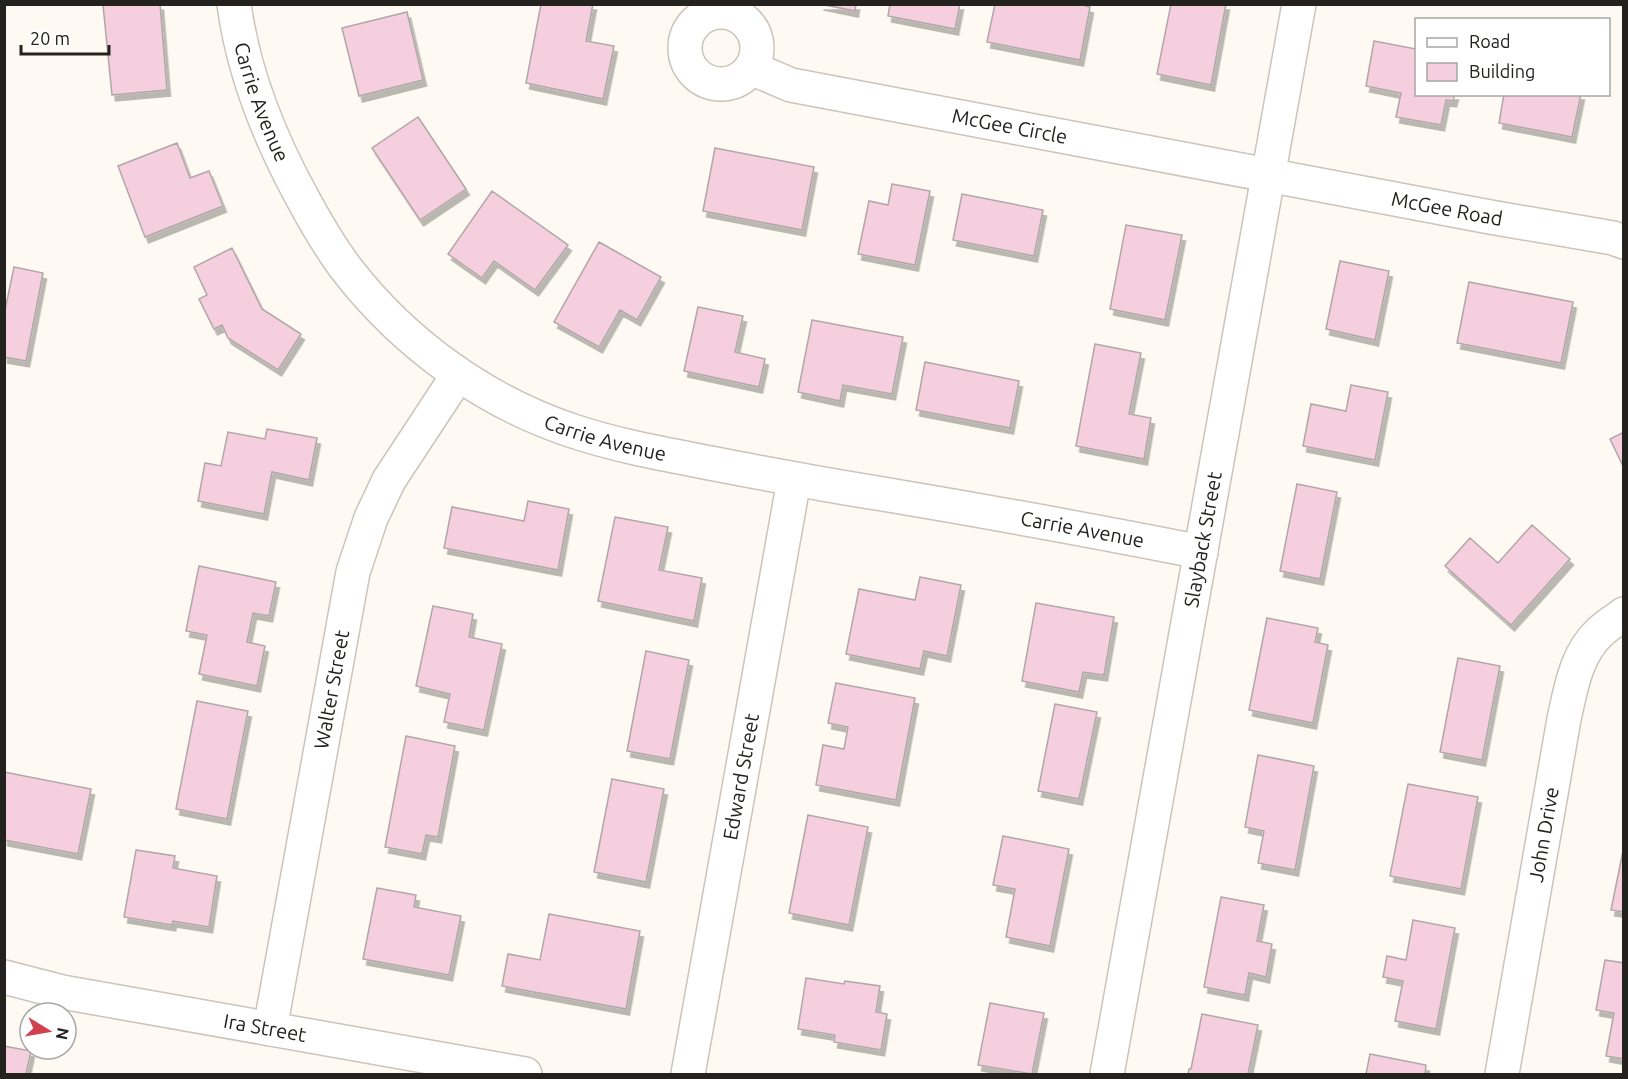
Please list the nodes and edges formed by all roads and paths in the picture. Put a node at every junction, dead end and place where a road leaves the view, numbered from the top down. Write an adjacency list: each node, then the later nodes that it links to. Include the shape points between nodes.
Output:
1 (234, 4): 6 (street, Carrie Avenue, via 254,89 279,157 311,215 348,271 391,319)
2 (1299, 4): 4 (street, Slayback Street)
3 (751, 69): 4 (street, McGee Circle, via 791,85)
4 (1270, 174): 5 (street, McGee Road, via 1613,237); 8 (street, Slayback Street)
5 (1623, 242)
6 (458, 375): 7 (street, Carrie Avenue, via 509,404 570,430 616,444); 11 (street, Walter Street, via 389,480 370,518 353,572)
7 (794, 480): 8 (street, Carrie Avenue); 13 (street, Edward Street)
8 (1201, 552): 14 (street, Slayback Street)
9 (1623, 614): 15 (street, John Drive, via 1589,645 1574,673)
10 (4, 977): 11 (street, Ira Street, via 62,992)
11 (270, 1029): 12 (street, Ira Street)
12 (525, 1074)
13 (688, 1074)
14 (1107, 1074)
15 (1502, 1074)

